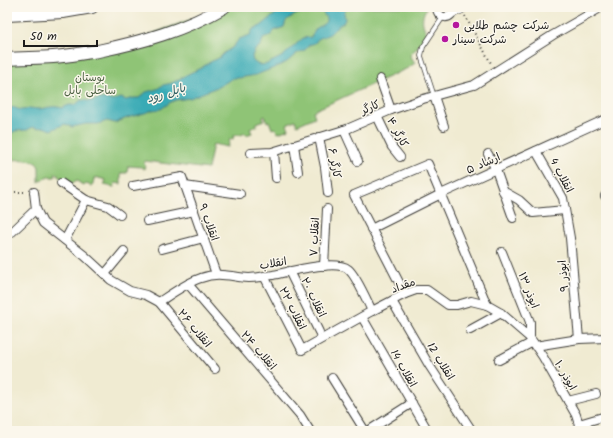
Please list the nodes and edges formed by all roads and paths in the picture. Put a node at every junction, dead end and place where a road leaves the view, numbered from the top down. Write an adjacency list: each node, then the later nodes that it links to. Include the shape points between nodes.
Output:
1 (92, 7): 6 (main road, via 71,11)
2 (224, 7): 9 (main road, via 173,31 113,48 54,57)
3 (437, 7): 8 (street)
4 (602, 7): 10 (street, کارگر)
5 (458, 8): 8 (street, via 450,16); 10 (path)
6 (54, 10): 7 (main road)
7 (7, 15)
8 (443, 17): 12 (lane, via 423,47 421,56)
9 (7, 59)
10 (495, 72): 12 (street, کارگر, via 474,85)
11 (380, 79): 13 (street)
12 (434, 96): 13 (street, کارگر); 16 (street)
13 (391, 110): 14 (street, کارگر)
14 (377, 116): 17 (street, کارگر); 24 (street, کارگر ۴, via 392,147)
15 (605, 122): 20 (street, ارشاد ۵)
16 (444, 126)
17 (344, 130): 18 (street, کارگر); 25 (street, کارگر ۶)
18 (319, 137): 19 (street, کارگر); 35 (street, کارگر ۶)
19 (294, 145): 21 (street, کارگر); 27 (street)
20 (536, 151): 26 (street, ارشاد ۵); 41 (street, انقلاب 4, via 563,198)
21 (274, 152): 22 (street, کارگر); 28 (street)
22 (251, 153)
23 (488, 154): 26 (street)
24 (400, 157)
25 (358, 161)
26 (496, 170): 32 (street); 37 (street, ارشاد ۵)
27 (298, 172)
28 (276, 178)
29 (61, 183): 38 (street)
30 (134, 186): 31 (street, انقلاب ۹, via 182,177)
31 (185, 186): 36 (street); 42 (street, انقلاب ۹)
32 (503, 191): 41 (street, via 519,200 533,213); 44 (street)
33 (7, 192): 34 (path)
34 (34, 192): 39 (street)
35 (328, 193)
36 (240, 194)
37 (441, 194): 46 (street, ارشاد ۵); 46 (street, via 428,164 354,195); 62 (street)
38 (86, 200): 43 (street, via 108,206); 49 (street)
39 (36, 209): 47 (street); 49 (street, via 43,223)
40 (327, 209): 53 (street, انقلاب ۷)
41 (566, 210): 69 (street, ابوذر ۹)
42 (194, 211): 45 (street); 48 (street, انقلاب ۹)
43 (120, 215)
44 (512, 218)
45 (147, 221)
46 (371, 229): 59 (street)
47 (12, 232)
48 (204, 238): 50 (street); 56 (street, انقلاب ۹)
49 (65, 240): 55 (street)
50 (162, 249)
51 (124, 251): 55 (street)
52 (502, 252): 70 (street, ابوذر ۱۳, via 530,322)
53 (324, 266): 54 (street, انقلاب); 63 (street, انقلاب, via 337,265 348,268)
54 (289, 271): 57 (street, انقلاب); 67 (street, انقلاب ۲۰)
55 (104, 274): 61 (street, via 130,292 146,295)
56 (216, 274): 57 (street, انقلاب, via 250,278); 58 (street, انقلاب)
57 (264, 276): 71 (street, انقلاب ۲۲)
58 (188, 284): 61 (street, انقلاب); 80 (street, انقلاب ۲۴, via 300,415)
59 (404, 294): 60 (street, مقداد); 62 (street, مقداد, via 427,290 448,305 471,301)
60 (392, 301): 63 (street, مقداد); 84 (street, انقلاب 12)
61 (159, 302): 73 (street, انقلاب ۲۶)
62 (487, 305): 64 (street, مقداد)
63 (372, 311): 65 (street, مقداد)
64 (501, 314): 66 (street); 70 (street, مقداد)
65 (362, 317): 71 (street, مقداد); 77 (street, انقلاب 14)
66 (470, 330)
67 (319, 332)
68 (606, 338): 69 (street)
69 (579, 339): 70 (street)
70 (533, 342): 72 (street); 76 (street, ابوذر ۱۰)
71 (302, 350)
72 (499, 360)
73 (215, 369)
74 (332, 378): 81 (street)
75 (596, 394): 76 (street)
76 (568, 401): 79 (street, ابوذر ۱۰)
77 (412, 403): 82 (street); 83 (street, انقلاب 14)
78 (606, 416): 79 (street)
79 (580, 428)
80 (310, 431)
81 (365, 431)
82 (368, 431)
83 (428, 431)
84 (472, 431)

